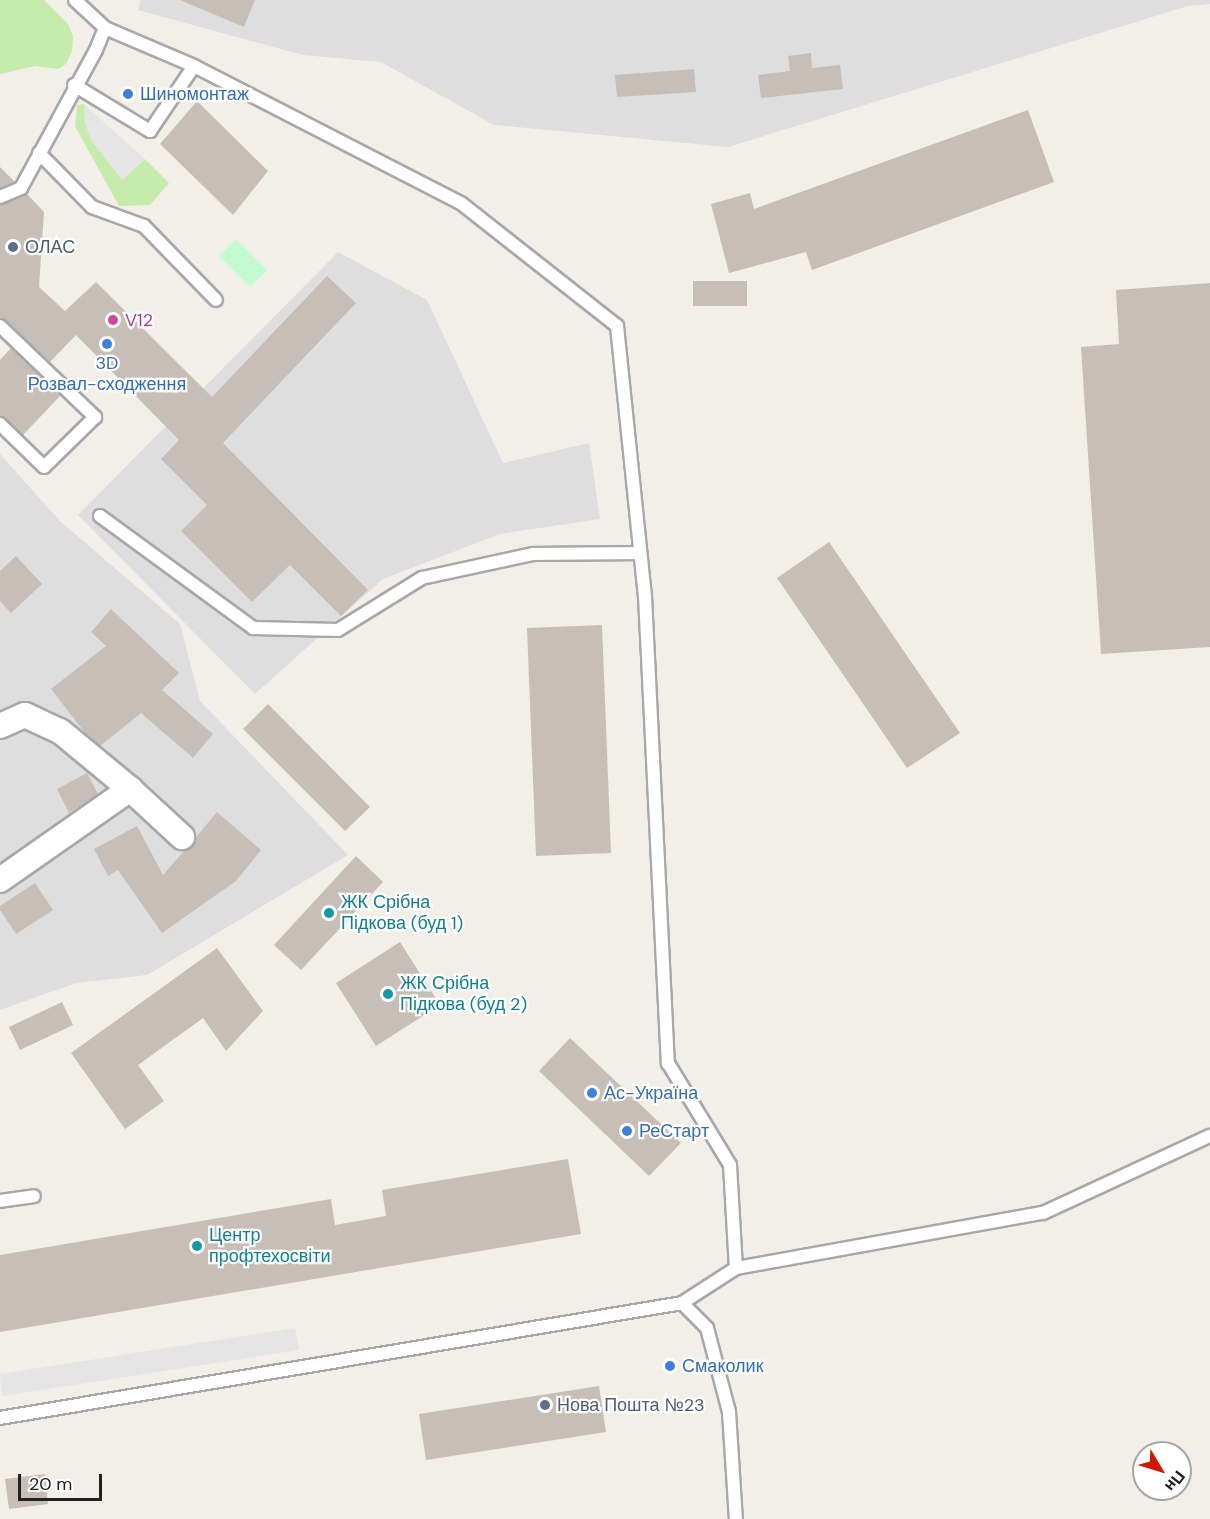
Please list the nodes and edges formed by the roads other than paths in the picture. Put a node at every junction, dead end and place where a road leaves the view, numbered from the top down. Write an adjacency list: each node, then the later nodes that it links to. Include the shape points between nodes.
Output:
1 (75, 0): 2 (lane)
2 (105, 28): 3 (lane); 4 (lane)
3 (194, 66): 4 (lane, via 150,131); 11 (lane, via 462,204 617,326)
4 (75, 85): 5 (lane)
5 (39, 153): 6 (lane, via 21,188); 7 (lane, via 92,207 144,226)
6 (0, 197)
7 (216, 300)
8 (0, 326): 9 (lane, via 95,417 44,467)
9 (0, 424)
10 (100, 516): 11 (lane, via 253,628 338,630 422,578 533,554)
11 (640, 553): 19 (lane, via 668,1064 730,1165)
12 (0, 726): 13 (street, via 25,715 60,731)
13 (130, 789): 14 (street); 15 (street)
14 (182, 837)
15 (0, 880)
16 (1210, 1136): 19 (lane, via 1043,1213)
17 (34, 1196): 18 (lane)
18 (0, 1201)
19 (736, 1268): 20 (lane)
20 (682, 1303): 21 (lane); 22 (lane, via 707,1328 729,1412)
21 (0, 1418)
22 (736, 1519)

